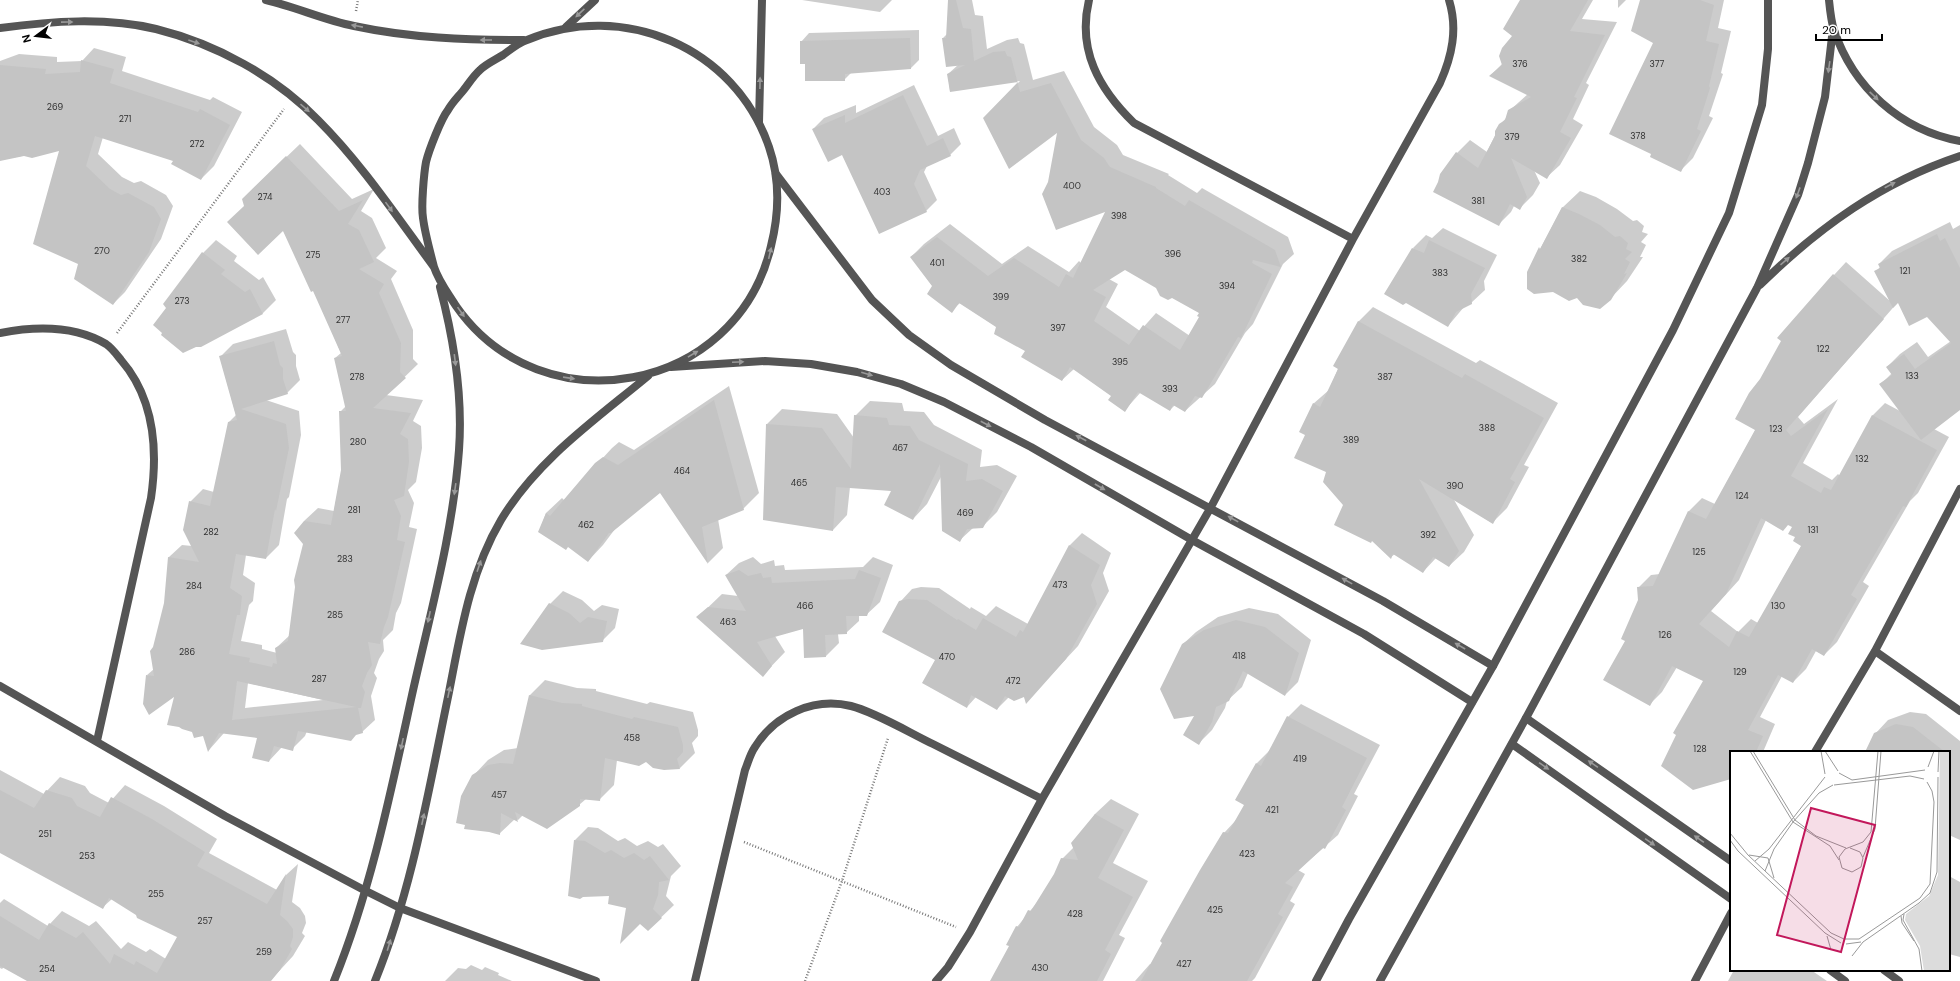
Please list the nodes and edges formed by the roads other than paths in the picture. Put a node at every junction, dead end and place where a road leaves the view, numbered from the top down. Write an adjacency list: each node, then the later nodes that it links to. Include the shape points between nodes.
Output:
1 (270, 0): 11 (street, one-way to 1, via 468,40 409,35 353,26)
2 (595, 0): 8 (street, one-way to 8)
3 (762, 0): 12 (street, one-way to 3)
4 (1089, 0): 16 (street, via 1086,11 1086,36 1091,61 1101,85 1115,105 1134,123)
5 (1449, 0): 16 (street, via 1453,26 1448,65)
6 (1768, 0): 27 (street, via 1768,49 1762,105 1729,213 1673,330)
7 (1829, 0): 10 (street)
8 (566, 27): 11 (street); 12 (street, via 612,24 657,33 698,54 733,84)
9 (0, 28): 17 (street, one-way to 17, via 68,22 126,25 156,29 226,54 260,74 317,118 356,163)
10 (1833, 28): 13 (street, one-way to 13, via 1853,72 1885,107 1926,131); 19 (street, one-way to 19, via 1824,97 1808,163 1798,195)
11 (525, 40): 17 (street, via 480,70 446,111 426,161 422,207)
12 (759, 122): 15 (street, via 770,148)
13 (1960, 141)
14 (1960, 156): 19 (street, one-way to 14, via 1805,244 1857,205 1912,174)
15 (776, 174): 21 (street, one-way to 15, via 712,343 748,302 767,267 777,222); 24 (street, one-way to 15, via 1045,420 952,365 909,335 872,300)
16 (1353, 239): 24 (street)
17 (434, 267): 18 (street)
18 (439, 280): 22 (street, one-way to 22, via 470,325 507,356 552,375 600,382); 37 (street, one-way to 37, via 458,380 459,434 452,515 392,792)
19 (1757, 288): 31 (street)
20 (0, 333): 32 (street, via 51,328 90,337 108,345 126,366 140,390 149,416 155,443 155,470)
21 (671, 367): 22 (street); 25 (street, one-way to 25, via 764,361 811,364 857,372 901,384 944,402 1031,447)
22 (648, 376): 39 (street, one-way to 22, via 418,844 467,605 480,561 501,520 527,483 558,449)
23 (1960, 489): 26 (street)
24 (1211, 507): 25 (street); 27 (street, one-way to 24, via 1383,601)
25 (1192, 540): 29 (street, via 1364,634); 35 (street)
26 (1875, 651): 30 (street); 34 (street)
27 (1493, 666): 29 (street)
28 (0, 686): 32 (street)
29 (1472, 702): 48 (street)
30 (1960, 711)
31 (1526, 718): 33 (street); 36 (street, one-way to 31)
32 (97, 741): 37 (street, via 225,816)
33 (1512, 744): 38 (street, one-way to 38); 49 (street)
34 (1816, 751)
35 (1042, 799): 46 (street, via 893,724 851,706 828,704 806,707 785,716 768,730 754,749 745,770); 47 (street, via 970,932)
36 (1730, 860)
37 (364, 890): 39 (street); 43 (street)
38 (1730, 899)
39 (400, 908): 44 (street, one-way to 39); 45 (street)
40 (1730, 915): 50 (street)
41 (1831, 971): 51 (street)
42 (1885, 971): 52 (street)
43 (334, 981)
44 (375, 981)
45 (596, 981)
46 (695, 981)
47 (936, 981)
48 (1316, 981)
49 (1380, 981)
50 (1695, 981)
51 (1845, 981)
52 (1900, 981)

